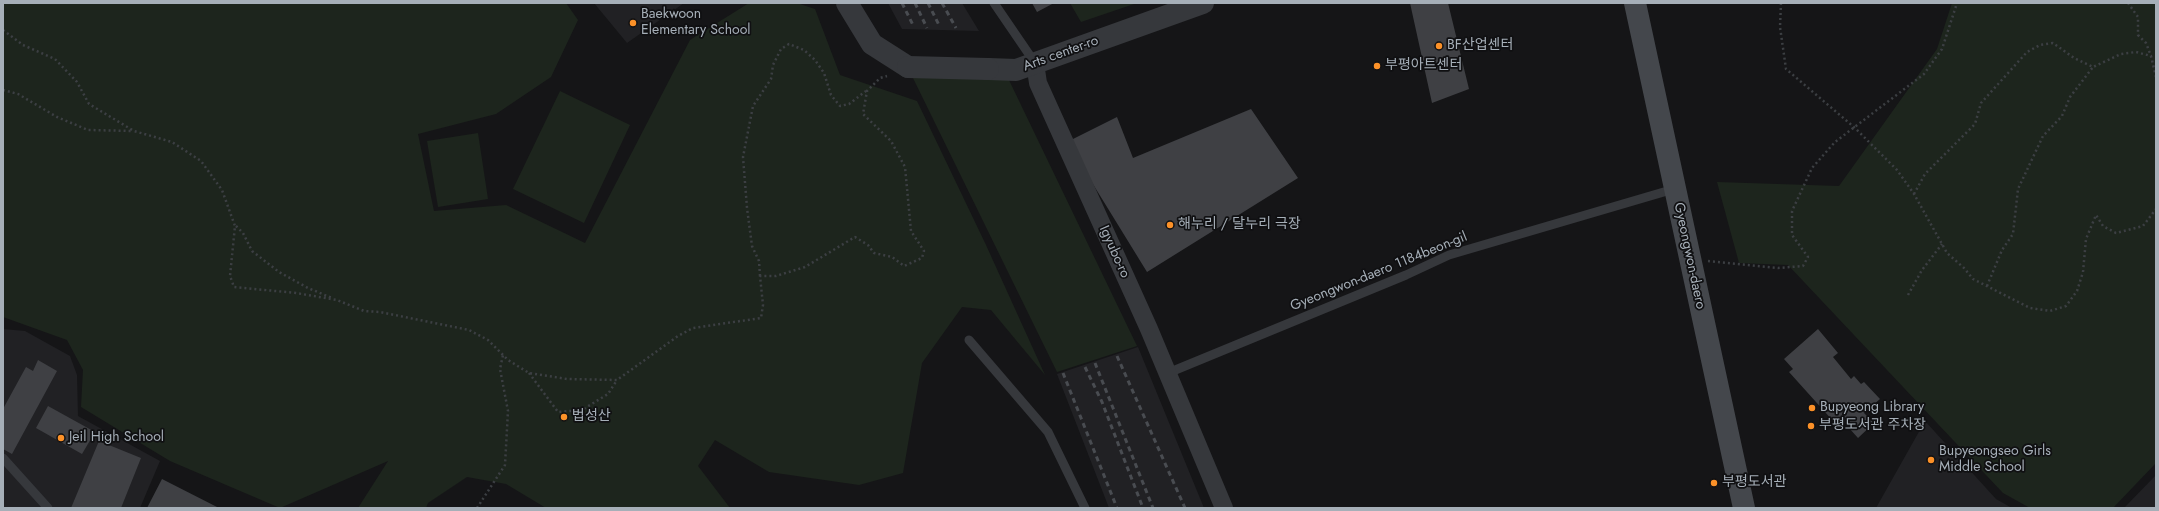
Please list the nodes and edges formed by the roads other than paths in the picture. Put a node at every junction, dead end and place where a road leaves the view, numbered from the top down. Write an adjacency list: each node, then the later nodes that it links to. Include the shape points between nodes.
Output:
1 (848, 3): 5 (street, Arts center-ro, bridge, via 872,44 900,71 1016,70)
2 (994, 3): 5 (lane, Igyubo-ro)
3 (1202, 3): 5 (street, Arts center-ro)
4 (1635, 3): 6 (main road, Gyeongwon-daero)
5 (1035, 63): 8 (street, Igyubo-ro, via 1038,83)
6 (1674, 189): 8 (lane, Gyeongwon-daero 1184beon-gil, via 1449,256); 13 (main road, Gyeongwon-daero)
7 (968, 340): 11 (lane, via 1048,432)
8 (1168, 373): 12 (street, Igyubo-ro)
9 (3, 458): 10 (lane)
10 (48, 508)
11 (1085, 508)
12 (1224, 508)
13 (1744, 508)

